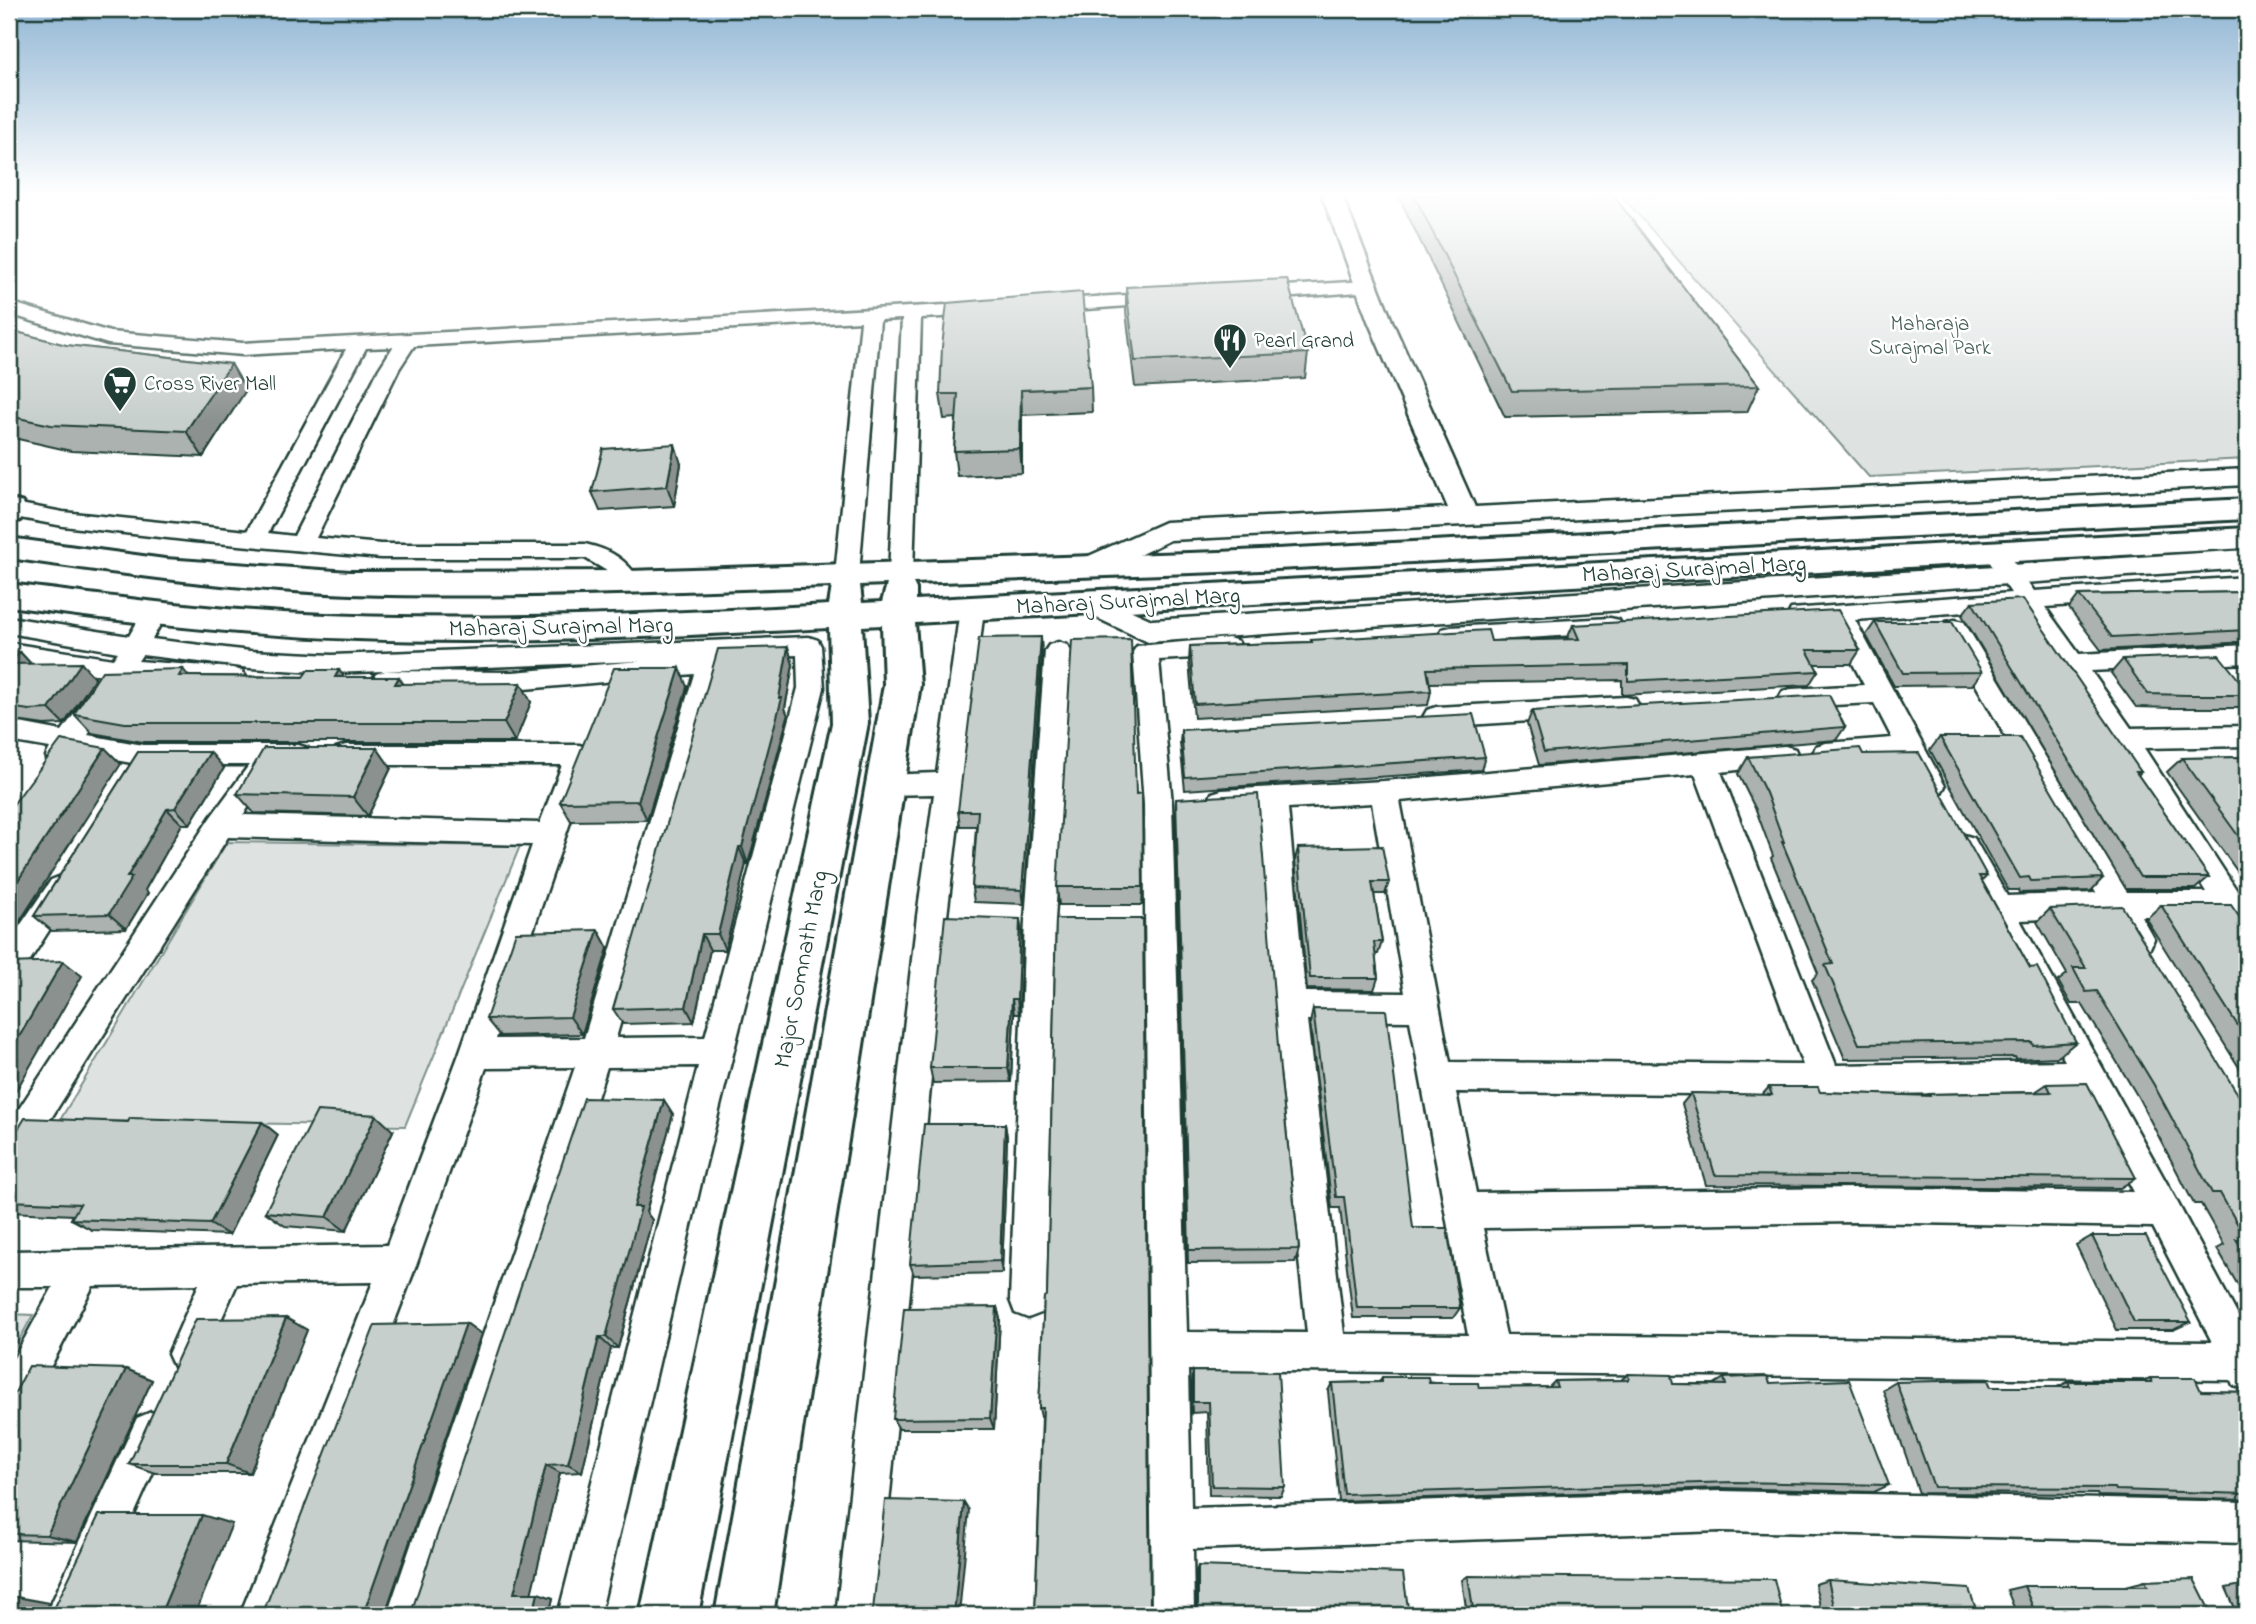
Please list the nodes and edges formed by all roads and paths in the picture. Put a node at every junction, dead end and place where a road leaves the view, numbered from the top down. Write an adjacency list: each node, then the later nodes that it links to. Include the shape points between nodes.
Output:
1 (1360, 271): 2 (street)
2 (1366, 287): 3 (street); 14 (street)
3 (1228, 295)
4 (1187, 298): 6 (street)
5 (9, 308): 9 (street, via 108,338 173,345 243,349)
6 (912, 313): 7 (street); 25 (street, Major Somnath Marg)
7 (871, 315): 8 (street); 26 (street, Major Somnath Marg)
8 (408, 339): 9 (street); 18 (street)
9 (360, 341): 16 (street)
10 (2247, 477): 11 (street, Maharaj Surajmal Marg)
11 (1936, 493): 14 (street, Maharaj Surajmal Marg); 15 (main road)
12 (2247, 509): 15 (main road, Maharaj Surajmal Marg)
13 (10, 511): 16 (street)
14 (1466, 517): 22 (street, Maharaj Surajmal Marg, via 1165,531)
15 (1958, 524): 22 (main road, Maharaj Surajmal Marg)
16 (254, 538): 18 (street)
17 (2247, 538): 21 (main road, Maharaj Surajmal Marg)
18 (302, 542): 23 (street, via 381,551 585,551 618,565)
19 (9, 548): 23 (main road, Maharaj Surajmal Marg, via 164,570 350,583)
20 (2247, 559): 21 (street)
21 (2002, 562): 28 (street); 30 (main road, Maharaj Surajmal Marg)
22 (1092, 566): 25 (main road, Maharaj Surajmal Marg)
23 (629, 582): 26 (main road, Maharaj Surajmal Marg)
24 (2247, 585): 28 (street)
25 (900, 593): 26 (main road, Maharaj Surajmal Marg); 30 (main road, Maharaj Surajmal Marg); 56 (main road, Major Somnath Marg, via 902,685)
26 (846, 594): 31 (main road, Maharaj Surajmal Marg, via 632,627 319,626); 96 (main road, Major Somnath Marg, via 850,723)
27 (9, 595): 31 (main road, Maharaj Surajmal Marg)
28 (2028, 598): 29 (street); 40 (street)
29 (1941, 604): 32 (street); 63 (street)
30 (972, 609): 55 (street)
31 (155, 612): 39 (street)
32 (1839, 612): 33 (street); 42 (street)
33 (1783, 616)
34 (1631, 624): 59 (street, via 1146,652)
35 (9, 625): 39 (street)
36 (1058, 651): 84 (street, via 1040,920)
37 (9, 652): 39 (street)
38 (2247, 654): 40 (street)
39 (127, 658): 41 (street, via 157,674 513,681); 49 (street); 71 (street, via 332,664 809,646 811,688)
40 (2072, 663): 48 (street)
41 (613, 673): 47 (street); 73 (street, via 710,664)
42 (1881, 694): 43 (street); 51 (street)
43 (1770, 699)
44 (1644, 705): 45 (street)
45 (1410, 718)
46 (9, 731): 49 (street)
47 (589, 732): 52 (street); 61 (street)
48 (2124, 738): 50 (street); 64 (street)
49 (69, 743): 52 (street, via 137,766); 54 (street)
50 (2242, 743)
51 (1910, 746): 53 (street); 65 (street)
52 (270, 755): 60 (street)
53 (1704, 763): 57 (street); 76 (street)
54 (46, 773)
55 (951, 783): 56 (street); 98 (street, via 945,916)
56 (885, 785): 97 (main road, Major Somnath Marg)
57 (1384, 792): 58 (street); 70 (street)
58 (1273, 800): 59 (street); 69 (street)
59 (1179, 803): 85 (street, via 1147,920)
60 (220, 826): 61 (street); 77 (street)
61 (549, 834): 72 (street)
62 (75, 866): 68 (street)
63 (2118, 904): 64 (street); 65 (street); 67 (street)
64 (2229, 904): 66 (street)
65 (1998, 909): 74 (street)
66 (2247, 931)
67 (2154, 962)
68 (9, 967)
69 (1292, 1006): 70 (street); 86 (street)
70 (1424, 1007): 75 (street)
71 (718, 1051): 73 (street); 95 (street)
72 (475, 1054): 73 (street); 80 (street)
73 (595, 1055): 94 (street)
74 (2089, 1076): 76 (street); 78 (street)
75 (1434, 1077): 76 (street); 79 (street)
76 (1825, 1080)
77 (9, 1154)
78 (2163, 1210): 79 (street, via 1855,1205); 88 (street)
79 (1461, 1211): 87 (street)
80 (399, 1263): 81 (street); 93 (street)
81 (226, 1267): 82 (street); 92 (street)
82 (83, 1268): 83 (street); 89 (street)
83 (9, 1269)
84 (1028, 1300)
85 (1170, 1351): 86 (street); 91 (street)
86 (1328, 1354): 87 (street)
87 (1491, 1355): 88 (street)
88 (2245, 1366)
89 (9, 1405)
90 (2247, 1523): 91 (street, via 1721,1511)
91 (1173, 1529): 99 (street)
92 (67, 1615)
93 (261, 1615)
94 (408, 1615)
95 (579, 1615)
96 (670, 1615)
97 (744, 1615)
98 (856, 1615)
99 (1173, 1615)

